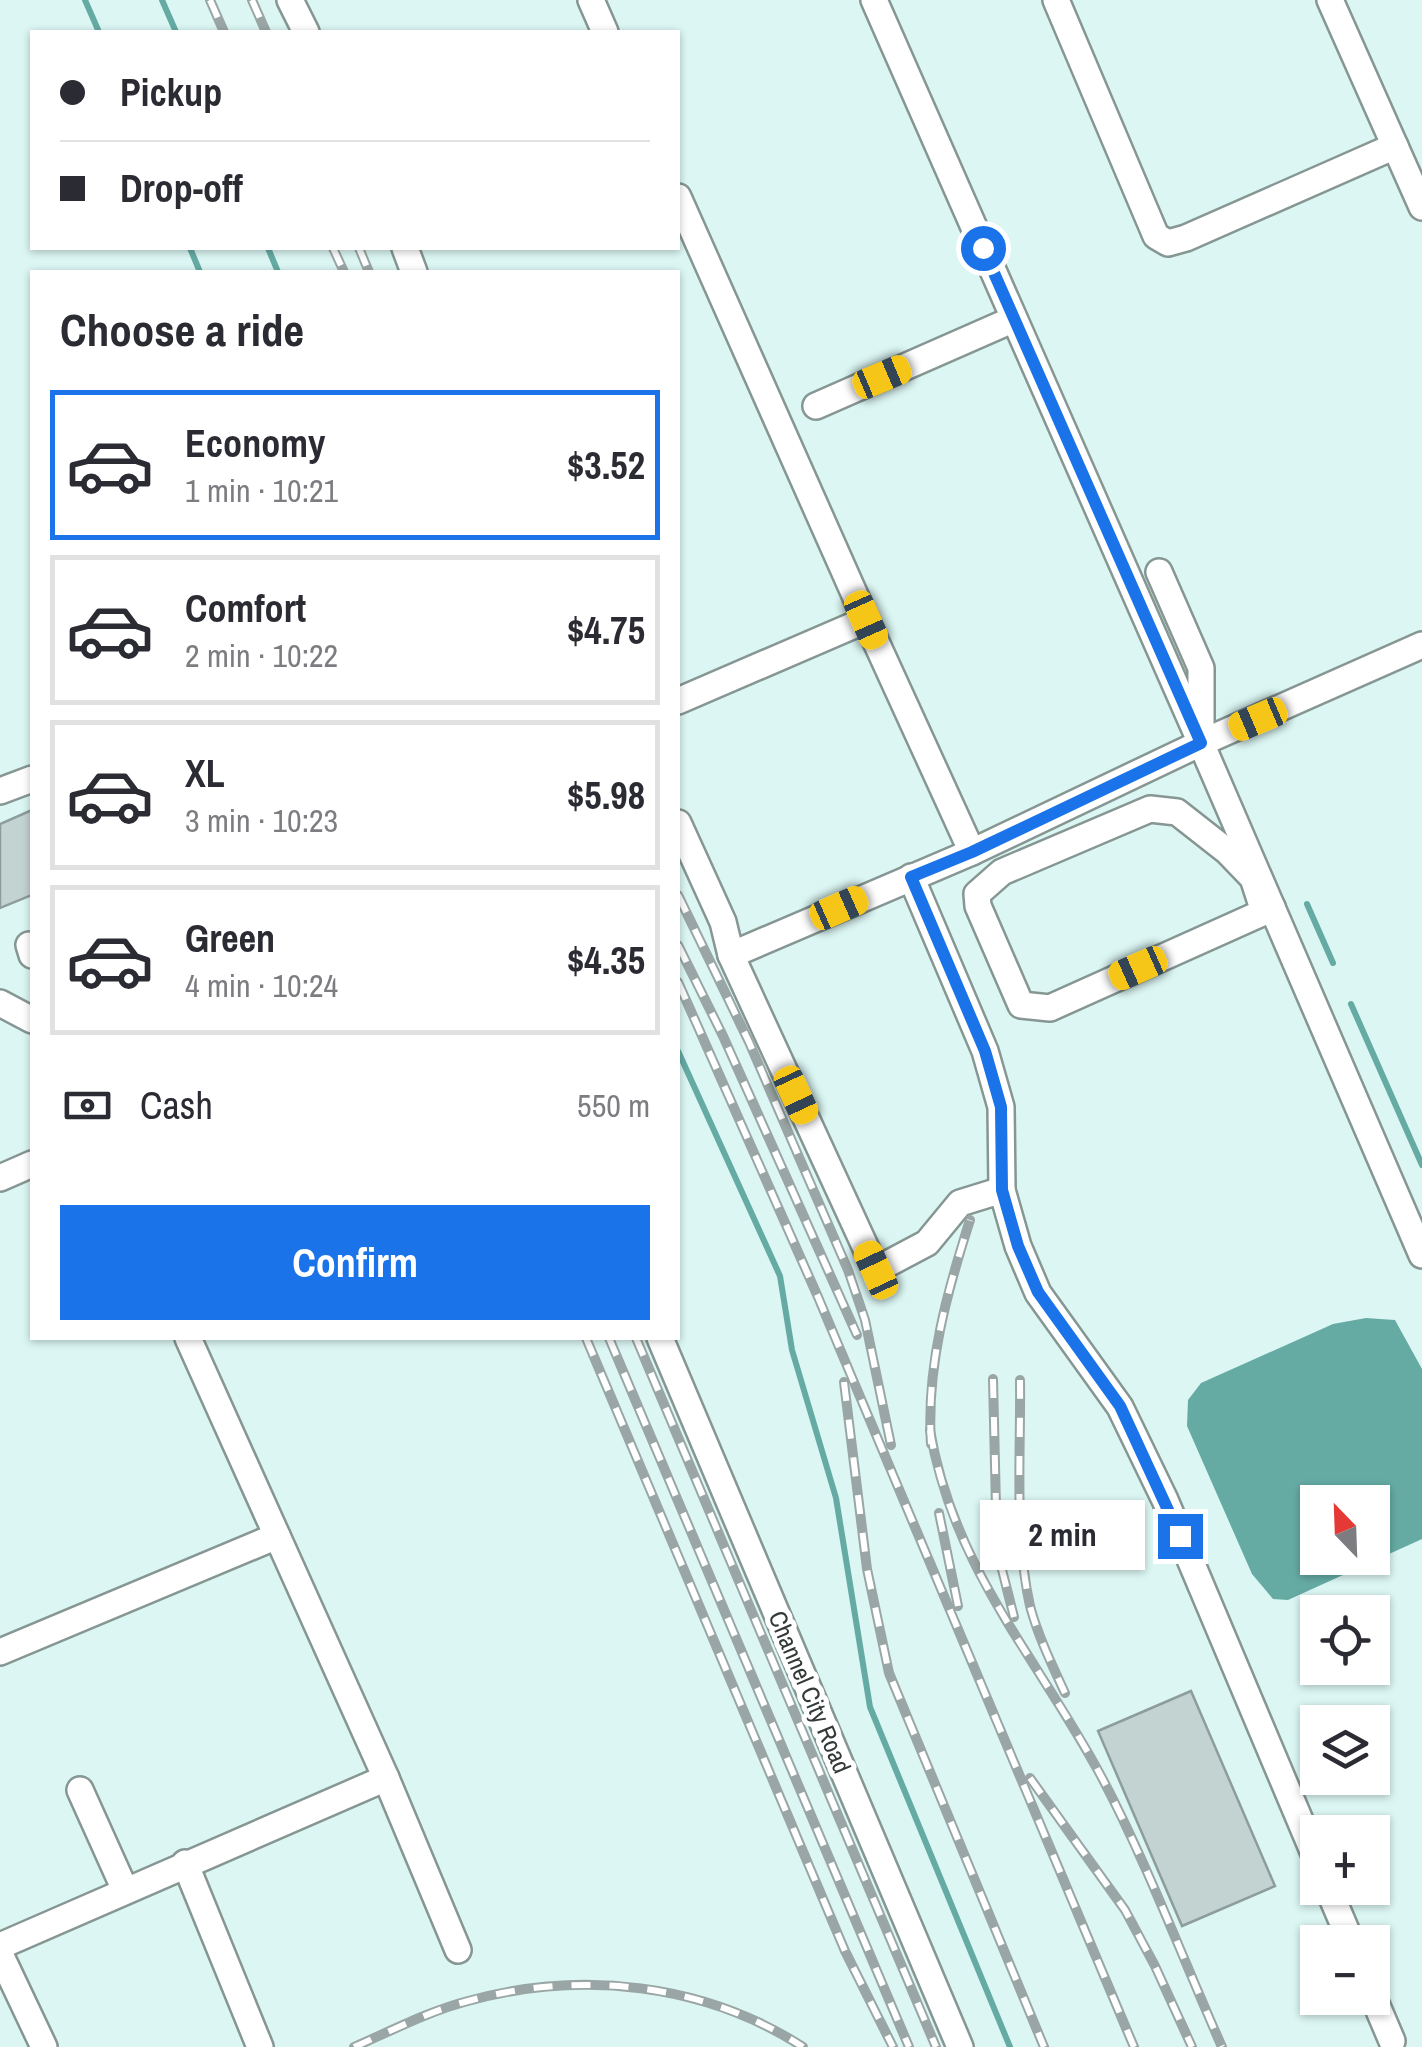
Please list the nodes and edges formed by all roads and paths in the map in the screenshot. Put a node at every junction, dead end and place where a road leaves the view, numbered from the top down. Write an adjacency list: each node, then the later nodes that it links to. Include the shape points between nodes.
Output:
1 (290, 0): 6 (lane)
2 (591, 0): 7 (lane)
3 (874, 0): 11 (lane)
4 (1056, 0): 8 (lane, via 1156,236 1168,243)
5 (1330, 0): 8 (lane)
6 (305, 30)
7 (604, 30)
8 (1395, 146): 10 (lane)
9 (680, 202): 12 (lane)
10 (1422, 206)
11 (1014, 319): 12 (lane); 17 (lane)
12 (777, 423): 14 (lane)
13 (1159, 572): 17 (lane, via 1201,668)
14 (866, 620): 16 (lane); 21 (lane)
15 (1422, 645): 17 (lane)
16 (680, 701)
17 (1201, 743): 21 (lane); 25 (lane)
18 (30, 779): 19 (lane)
19 (0, 792)
20 (680, 827): 26 (lane)
21 (972, 852): 22 (lane)
22 (945, 863): 23 (lane); 24 (lane)
23 (911, 877): 26 (lane); 31 (lane, via 985,1051 1001,1107)
24 (983, 888): 25 (lane, via 1002,872 1150,809 1177,812 1228,852 1253,878); 25 (lane, via 978,906 1021,1005 1035,1008 1050,1008)
25 (1268, 910): 32 (lane)
26 (732, 955): 31 (lane, via 876,1270 927,1244 960,1202)
27 (0, 1002): 28 (lane)
28 (30, 1019)
29 (30, 1165): 30 (lane)
30 (0, 1178)
31 (1002, 1190): 39 (lane, via 1038,1292 1120,1406 1165,1500)
32 (1422, 1255)
33 (189, 1340): 35 (lane)
34 (661, 1340): 49 (lane, Channel City Road)
35 (277, 1536): 36 (lane); 37 (lane)
36 (0, 1652)
37 (386, 1778): 40 (lane); 43 (lane)
38 (80, 1790): 41 (lane)
39 (1300, 1820)
40 (185, 1863): 41 (lane); 48 (lane)
41 (125, 1890): 42 (lane)
42 (0, 1946)
43 (458, 1950)
44 (0, 1954): 47 (lane)
45 (1381, 2015): 46 (lane)
46 (1392, 2041)
47 (44, 2047)
48 (260, 2047)
49 (960, 2047)

